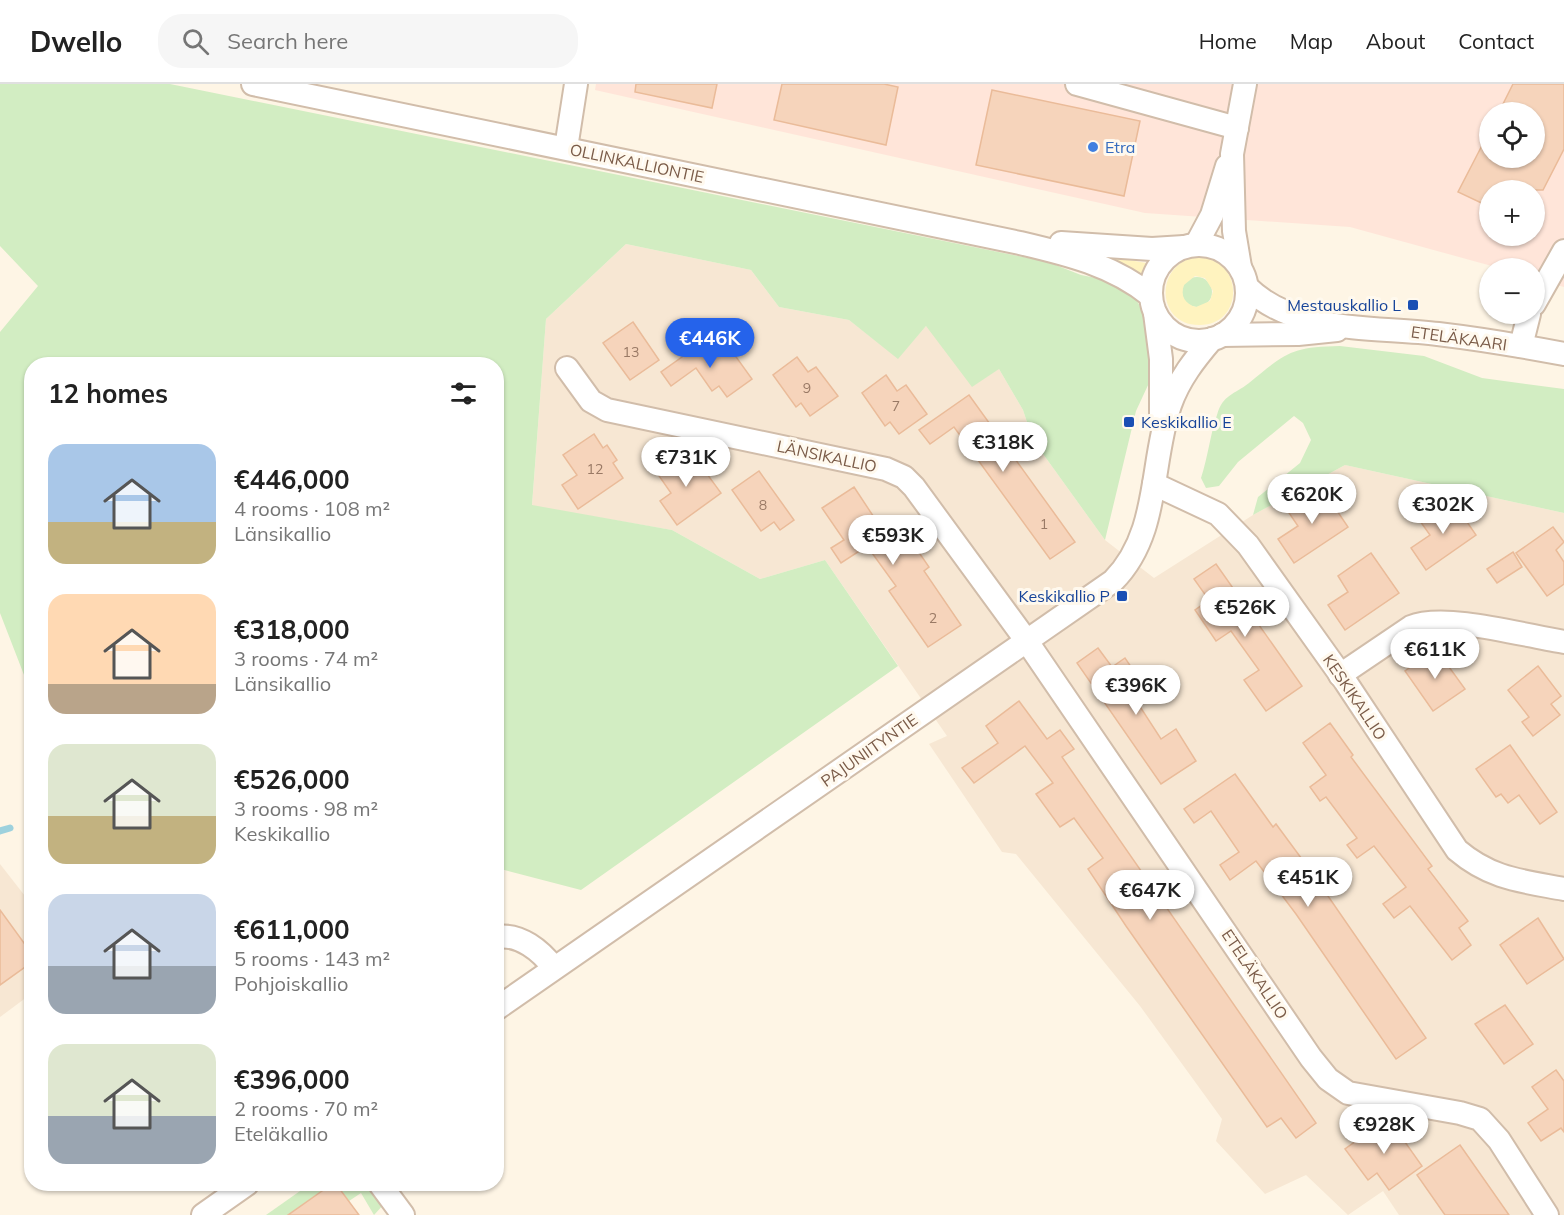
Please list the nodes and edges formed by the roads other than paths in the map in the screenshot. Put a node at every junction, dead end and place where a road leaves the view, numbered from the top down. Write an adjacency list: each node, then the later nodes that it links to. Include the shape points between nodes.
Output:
1 (253, 84): 6 (street, OLLINKALLIONTIE)
2 (576, 84): 6 (street)
3 (1077, 84): 5 (street)
4 (1245, 84): 5 (street)
5 (1237, 128): 7 (street)
6 (566, 148): 8 (street, OLLINKALLIONTIE)
7 (1232, 153): 9 (street, via 1212,215); 11 (street, via 1234,231)
8 (1020, 243): 9 (street, OLLINKALLIONTIE, via 1152,249); 13 (street, OLLINKALLIONTIE, via 1122,275)
9 (1191, 246): 11 (street, via 1224,252); 13 (street, via 1171,254 1159,267 1151,287)
10 (1564, 251): 12 (street)
11 (1243, 277): 15 (street, ETELÄKAARI, via 1260,300 1288,314); 16 (street, via 1246,304 1240,319)
12 (1545, 285)
13 (1153, 303): 16 (street, via 1170,331 1180,337 1201,341); 20 (street, PAJUNIITYNTIE, via 1160,336)
14 (1526, 324): 17 (street)
15 (1353, 327): 16 (street, ETELÄKAARI, via 1308,334); 17 (street, ETELÄKAARI)
16 (1217, 337): 20 (street, PAJUNIITYNTIE, via 1179,384)
17 (1521, 346): 18 (street, ETELÄKAARI)
18 (1564, 354)
19 (567, 368): 22 (street, LÄNSIKALLIO, via 591,401 607,410 895,472 914,487)
20 (1163, 436): 21 (street, PAJUNIITYNTIE)
21 (1154, 484): 22 (street, PAJUNIITYNTIE, via 1141,543 1124,571); 24 (street, KESKIKALLIO, via 1218,514 1232,526)
22 (1026, 640): 27 (street, PAJUNIITYNTIE); 33 (street, ETELÄKALLIO, via 1329,1079 1348,1094 1480,1119 1499,1140)
23 (1564, 642): 24 (street, via 1422,622)
24 (1340, 675): 25 (street, KESKIKALLIO, via 1457,850 1492,873)
25 (1564, 889)
26 (504, 936): 27 (street, via 540,950)
27 (554, 968): 28 (street, PAJUNIITYNTIE)
28 (504, 1003)
29 (237, 1191): 31 (street)
30 (385, 1191): 32 (street)
31 (203, 1215)
32 (403, 1215)
33 (1547, 1215)

